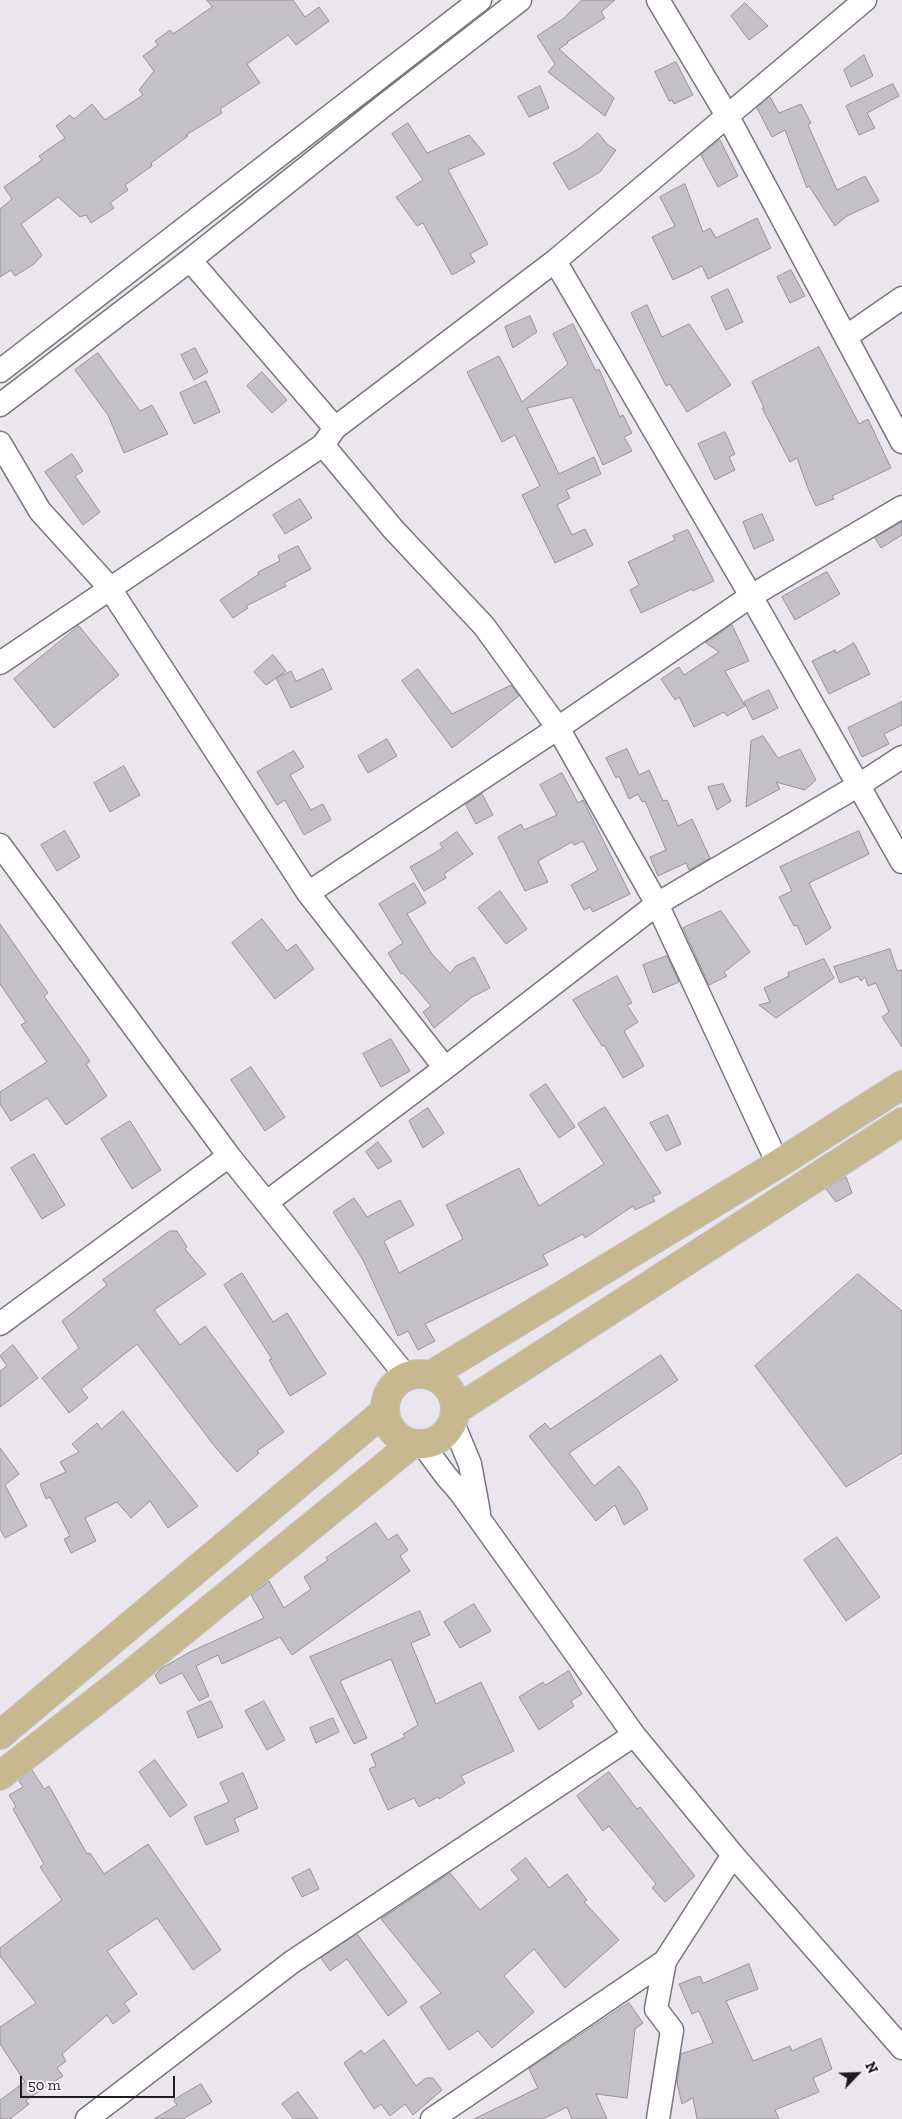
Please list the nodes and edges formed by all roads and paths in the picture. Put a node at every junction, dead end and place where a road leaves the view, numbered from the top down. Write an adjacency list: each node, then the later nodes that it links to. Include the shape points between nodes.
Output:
1 (480, 0): 10 (street)
2 (520, 0): 6 (street)
3 (658, 0): 5 (street)
4 (865, 0): 5 (street)
5 (728, 117): 7 (street); 9 (street)
6 (190, 260): 11 (street); 12 (street)
7 (555, 261): 12 (street); 17 (street)
8 (902, 298): 9 (street)
9 (847, 336): 13 (street)
10 (0, 371)
11 (0, 405)
12 (329, 436): 16 (street); 19 (street, via 393,529 484,626)
13 (902, 442)
14 (0, 443): 16 (street, via 40,511)
15 (902, 507): 17 (street)
16 (109, 587): 18 (street); 24 (street)
17 (750, 596): 19 (street); 21 (street)
18 (0, 663)
19 (558, 728): 24 (street); 25 (street)
20 (902, 757): 21 (street)
21 (859, 786): 23 (street); 25 (street)
22 (0, 845): 29 (street)
23 (902, 862)
24 (308, 893): 26 (street)
25 (657, 904): 26 (street); 30 (street)
26 (445, 1068): 31 (street)
27 (902, 1084): 30 (main road)
28 (902, 1122): 35 (main road)
29 (229, 1156): 31 (street); 32 (street)
30 (778, 1164): 33 (main road)
31 (267, 1202): 33 (street)
32 (0, 1324)
33 (419, 1376): 34 (main road, via 397,1382 390,1390); 35 (main road, via 442,1380 450,1389)
34 (385, 1411): 36 (main road, via 388,1426 398,1438); 38 (main road)
35 (455, 1417): 36 (main road, via 446,1434 436,1442); 37 (street, via 470,1464)
36 (418, 1445): 37 (street); 40 (main road)
37 (480, 1522): 39 (street)
38 (0, 1735)
39 (634, 1735): 41 (street); 44 (street, via 292,1962)
40 (0, 1776)
41 (733, 1855): 42 (street); 43 (street)
42 (665, 1962): 45 (street); 46 (street, via 656,2009 672,2030)
43 (902, 2048)
44 (87, 2119)
45 (432, 2119)
46 (658, 2119)

